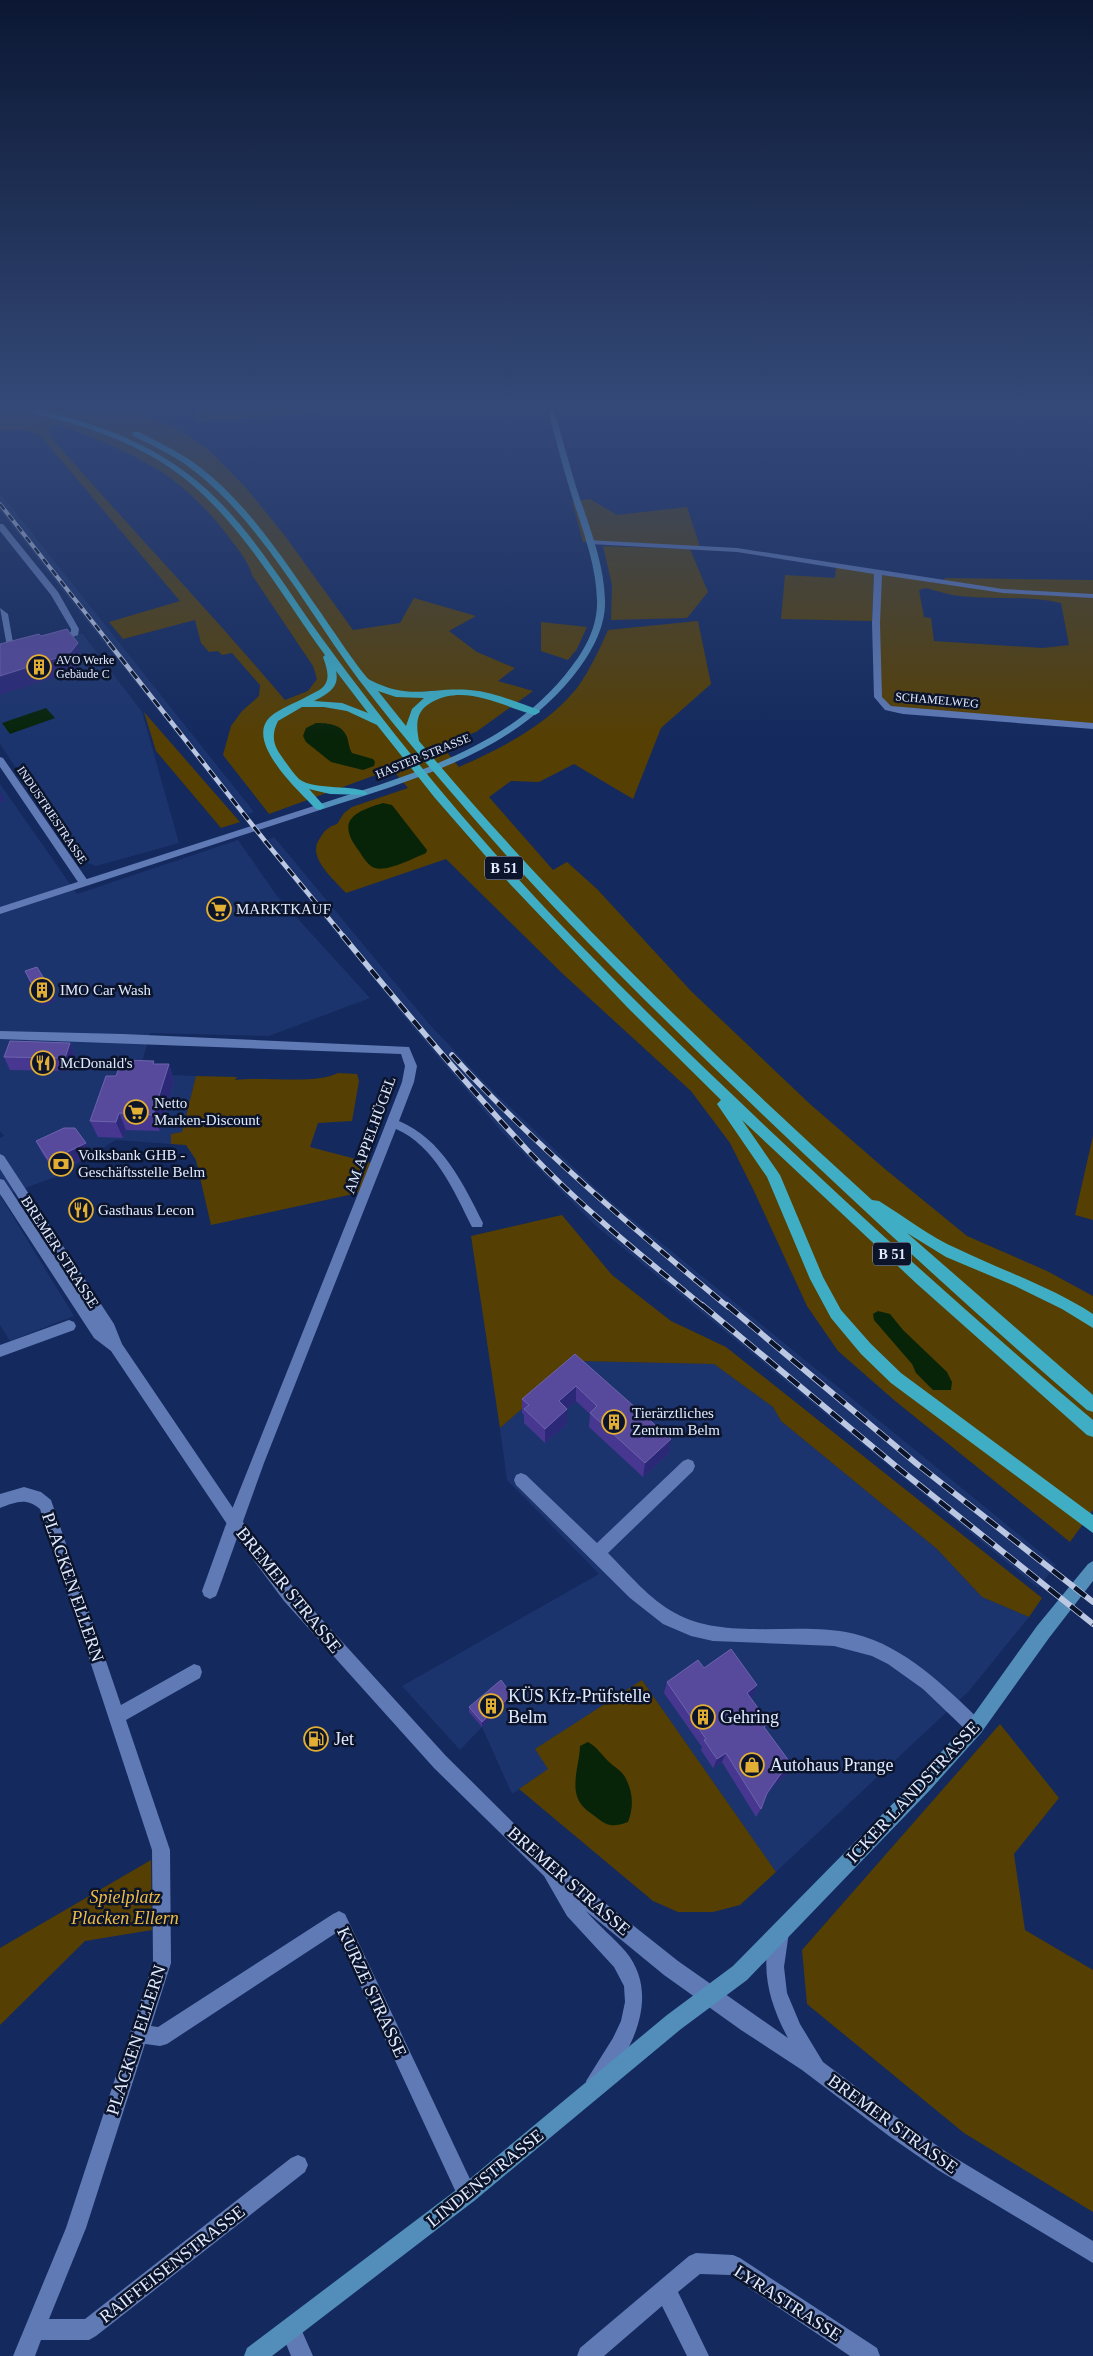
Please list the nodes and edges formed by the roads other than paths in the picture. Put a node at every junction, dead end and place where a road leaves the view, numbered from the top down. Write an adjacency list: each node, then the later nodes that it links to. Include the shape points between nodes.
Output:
1 (229, 520): 10 (highway, B 51)
2 (246, 520): 12 (highway, B 51)
3 (583, 520): 5 (main road, HASTER STRASSE)
4 (1, 529): 9 (street, via 55,594 75,633)
5 (590, 542): 6 (street, via 737,550); 15 (main road, HASTER STRASSE, via 601,600 594,638 577,668)
6 (878, 572): 7 (street, via 948,585); 17 (street, SCHAMELWEG, via 878,697 888,708)
7 (1093, 596)
8 (0, 610): 11 (street, via 16,651)
9 (46, 644)
10 (327, 652): 14 (highway, via 332,678 328,689); 16 (highway, B 51)
11 (0, 654)
12 (362, 677): 13 (highway, via 393,695 424,697); 18 (highway, B 51)
13 (443, 694): 15 (highway, via 469,693 490,697); 18 (highway, via 413,714 410,725)
14 (294, 707): 16 (highway, via 340,704); 20 (highway, via 274,720 268,740)
15 (535, 712): 21 (main road, HASTER STRASSE, via 504,734 468,753)
16 (382, 725): 26 (highway, B 51, via 439,796 568,940)
17 (1093, 726)
18 (415, 744): 30 (highway, B 51, via 577,926 649,999)
19 (0, 760): 23 (street, INDUSTRIESTRASSE)
20 (300, 783): 21 (highway, via 330,791); 22 (highway)
21 (362, 793): 22 (main road, HASTER STRASSE)
22 (320, 807): 23 (street, HASTER STRASSE)
23 (84, 883): 24 (street, HASTER STRASSE)
24 (0, 911)
25 (0, 1035): 27 (street, AM APPELHÜGEL, via 405,1050 411,1066)
26 (698, 1070): 37 (highway, B 51, via 874,1238); 42 (highway, B 51, via 773,1175 820,1286 836,1314 866,1349 896,1378)
27 (393, 1123): 31 (street, via 414,1132 451,1173); 41 (street, AM APPELHÜGEL)
28 (0, 1159): 34 (street, BREMER STRASSE, via 109,1328)
29 (0, 1184): 34 (street, BREMER STRASSE, via 99,1334)
30 (854, 1193): 32 (highway, B 51, via 951,1253 1020,1282); 36 (highway, B 51, via 1022,1346)
31 (477, 1223)
32 (1093, 1322)
33 (70, 1326): 35 (street)
34 (116, 1348): 41 (street, BREMER STRASSE)
35 (0, 1351)
36 (1093, 1405)
37 (1093, 1430)
38 (688, 1466): 43 (street)
39 (521, 1480): 43 (street)
40 (0, 1501): 47 (street, PLACKEN ELLERN, via 24,1494 38,1496 46,1506)
41 (234, 1522): 45 (street); 49 (street, BREMER STRASSE, via 290,1596 361,1676 440,1762)
42 (1093, 1525)
43 (597, 1553): 48 (street, via 653,1607 679,1624 711,1633 835,1638 893,1656)
44 (1093, 1569): 48 (main road, ICKER LANDSTRASSE, via 1042,1632)
45 (210, 1591)
46 (194, 1672): 47 (street)
47 (117, 1716): 52 (street, PLACKEN ELLERN, via 161,1850 162,1963)
48 (975, 1727): 50 (main road, ICKER LANDSTRASSE)
49 (546, 1867): 51 (street, BREMER STRASSE, via 671,1968); 54 (street, via 577,1914 622,1958 634,1984 635,2002 630,2022)
50 (780, 1932): 51 (main road, ICKER LANDSTRASSE, via 740,1973); 53 (street, via 775,1966 778,1995 795,2033)
51 (710, 1995): 53 (street, BREMER STRASSE); 54 (main road, LINDENSTRASSE)
52 (139, 2033): 56 (street, KURZE STRASSE, via 160,2038 339,1920); 60 (street, PLACKEN ELLERN, via 76,2228)
53 (819, 2071): 57 (street, BREMER STRASSE, via 945,2162)
54 (587, 2096): 56 (main road, LINDENSTRASSE)
55 (298, 2165): 60 (street, RAIFFEISENSTRASSE, via 89,2329)
56 (467, 2194): 59 (main road, LINDENSTRASSE)
57 (1093, 2254)
58 (666, 2291): 64 (street, LYRASTRASSE); 65 (street); 66 (street, LYRASTRASSE, via 696,2263 733,2265)
59 (291, 2329): 62 (main road, LINDENSTRASSE); 63 (street)
60 (35, 2330): 61 (street, PLACKEN ELLERN)
61 (24, 2356)
62 (256, 2356)
63 (302, 2356)
64 (588, 2356)
65 (698, 2356)
66 (869, 2356)

